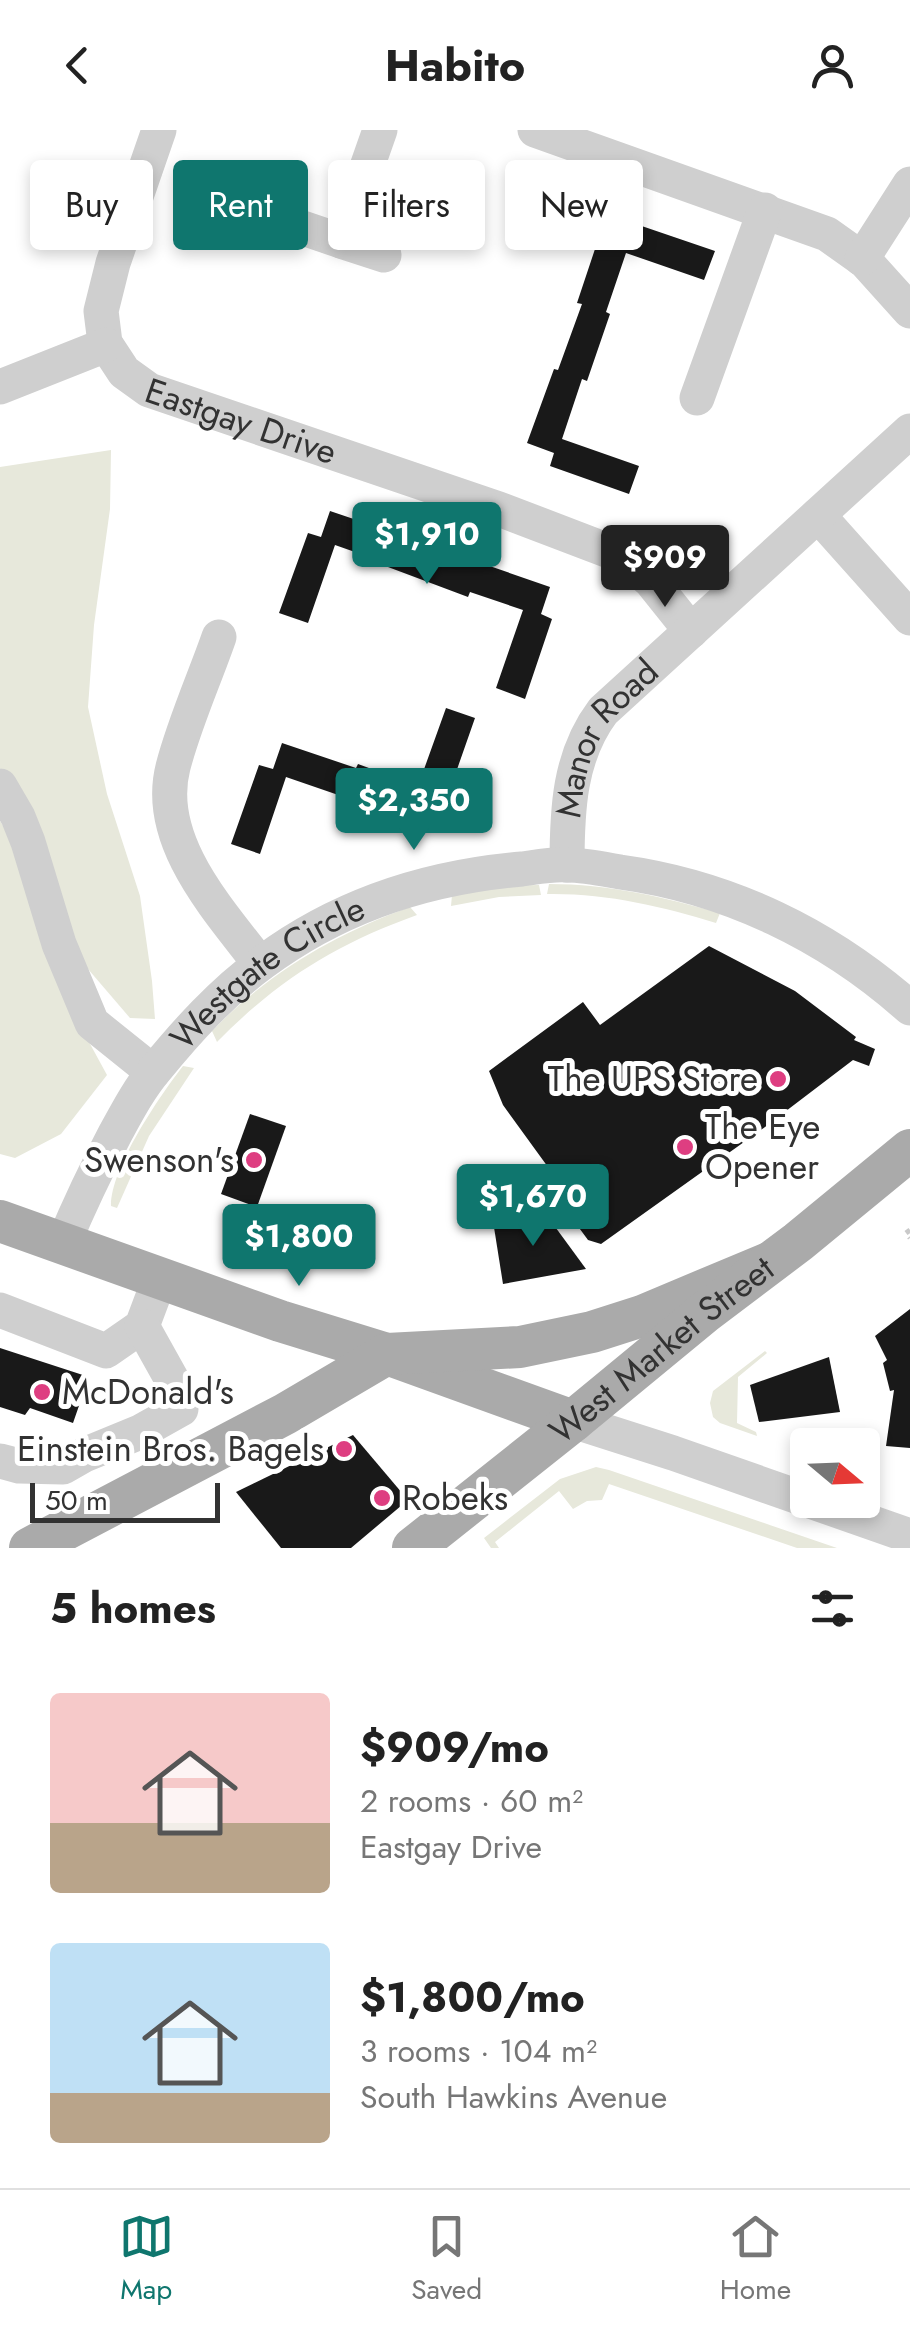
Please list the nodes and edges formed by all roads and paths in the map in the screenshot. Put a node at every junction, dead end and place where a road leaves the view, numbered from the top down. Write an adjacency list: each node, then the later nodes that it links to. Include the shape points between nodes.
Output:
1 (159, 130): 11 (street, via 101,310)
2 (380, 130): 4 (street)
3 (535, 130): 6 (street)
4 (369, 160)
5 (910, 184): 9 (street)
6 (765, 210): 9 (street, via 827,234); 13 (street)
7 (369, 250): 8 (street)
8 (384, 255)
9 (862, 259): 10 (street)
10 (910, 311)
11 (106, 345): 12 (street); 17 (street, Eastgay Drive, via 124,372 149,390 622,556)
12 (0, 387)
13 (697, 398)
14 (910, 431): 15 (street, Manor Road)
15 (818, 515): 16 (street); 17 (street, Manor Road)
16 (910, 618)
17 (690, 631): 20 (street, Manor Road, via 590,728 573,773)
18 (219, 637): 21 (street, via 172,769 170,812 202,884)
19 (0, 786): 23 (street, via 23,829 58,944 85,1004 110,1008)
20 (567, 865): 21 (street, Westgate Circle, via 482,872 395,893 316,927); 22 (street, Westgate Circle, via 690,885 767,914 840,953)
21 (260, 964): 23 (street, Westgate Circle)
22 (910, 1008)
23 (160, 1064): 28 (street, Westgate Circle, via 131,1104)
24 (910, 1150): 29 (main road, West Market Street)
25 (0, 1220): 28 (main road)
26 (910, 1230): 27 (path)
27 (910, 1238)
28 (63, 1244): 30 (main road)
29 (771, 1262): 33 (main road, via 592,1332 520,1347); 35 (main road, West Market Street)
30 (160, 1278): 32 (street); 33 (main road)
31 (0, 1310): 32 (street, via 106,1351)
32 (142, 1326): 34 (street)
33 (387, 1354): 35 (main road); 36 (main road)
34 (181, 1409): 36 (street); 38 (street)
35 (573, 1421): 40 (street); 42 (main road, West Market Street)
36 (218, 1449): 39 (main road)
37 (0, 1461): 38 (street)
38 (62, 1468): 39 (street)
39 (83, 1520): 41 (main road)
40 (910, 1536)
41 (30, 1548)
42 (413, 1548)

